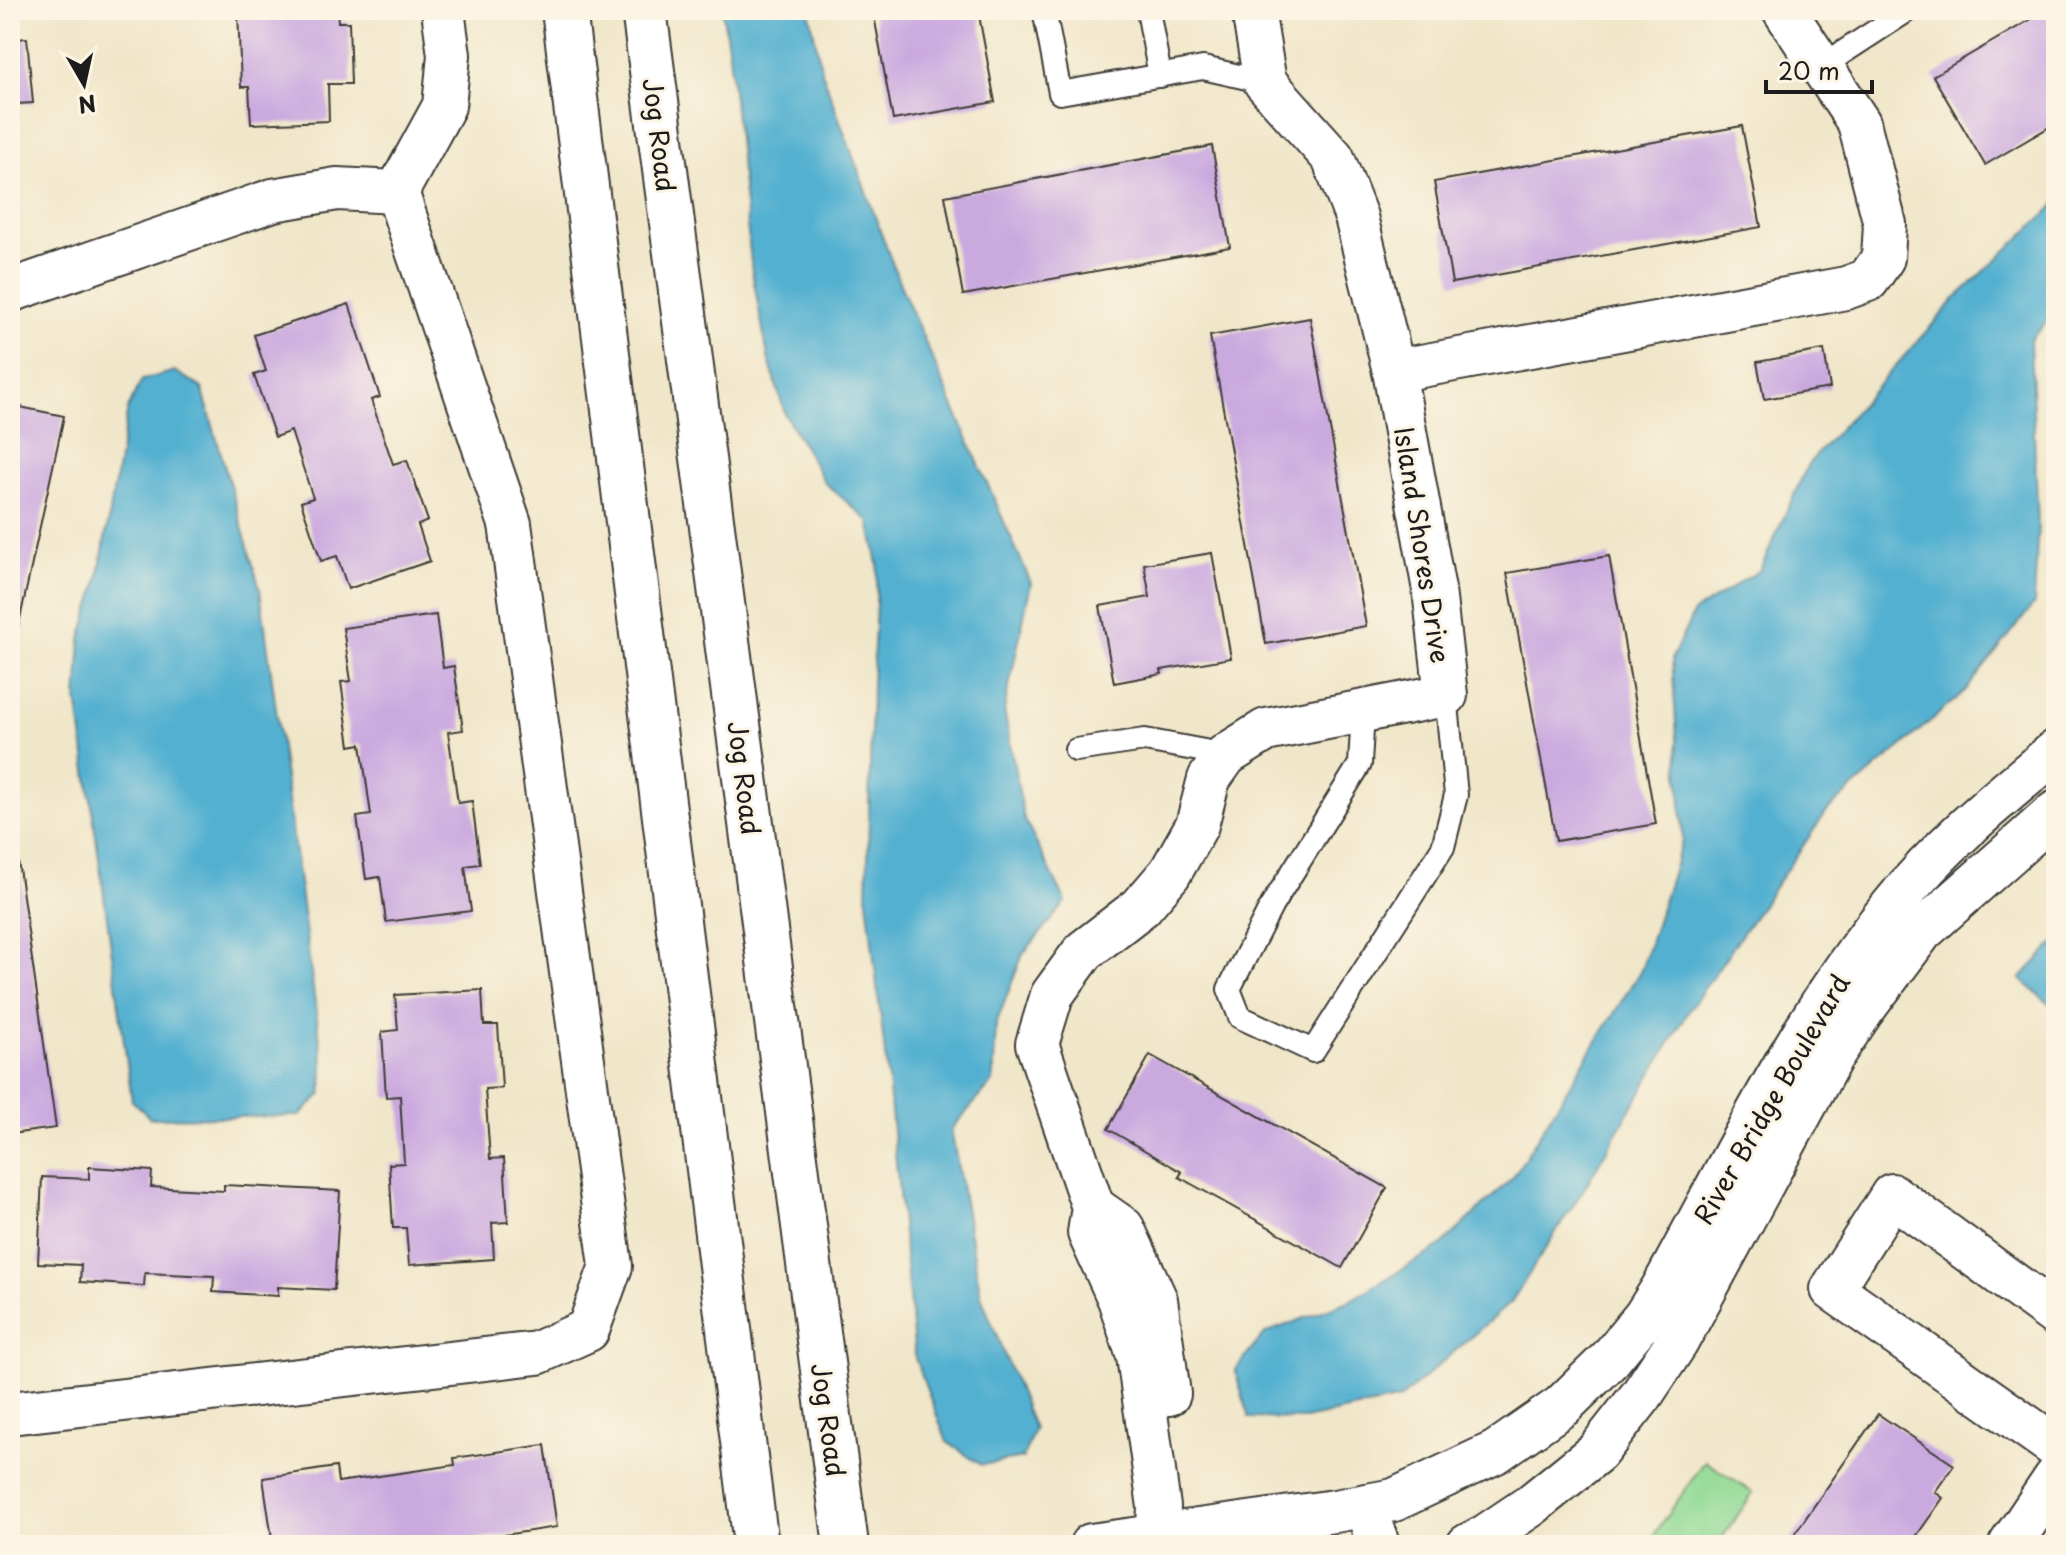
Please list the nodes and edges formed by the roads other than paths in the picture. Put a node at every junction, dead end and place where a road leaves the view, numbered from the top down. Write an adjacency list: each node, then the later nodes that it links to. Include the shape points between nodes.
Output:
1 (443, 10): 12 (street, via 449,55 444,106)
2 (564, 10): 29 (main road)
3 (644, 10): 30 (main road, Jog Road)
4 (1044, 10): 10 (lane, via 1060,93)
5 (1148, 10): 10 (lane)
6 (1253, 10): 11 (street)
7 (1784, 10): 9 (street)
8 (1908, 10): 9 (lane)
9 (1822, 66): 14 (street, via 1859,123 1885,224 1883,258 1868,280)
10 (1160, 76): 11 (lane, via 1203,68)
11 (1265, 82): 14 (street, Island Shores Drive, via 1333,158 1356,217)
12 (397, 192): 13 (street, via 337,189 273,200); 22 (street, via 510,524 611,1266 588,1330 537,1353)
13 (10, 291)
14 (1394, 371): 15 (street, Island Shores Drive, via 1434,590)
15 (1446, 695): 16 (street, Island Shores Drive); 16 (lane, via 1456,795 1443,847 1313,1051 1240,1017 1229,989 1272,905 1360,764)
16 (1363, 711): 19 (street, Island Shores Drive, via 1266,730)
17 (1076, 750): 19 (lane, via 1145,740)
18 (2056, 751): 24 (street, River Bridge Boulevard, via 1937,855 1893,904 1799,1039 1645,1316 1562,1406)
19 (1226, 755): 28 (street, Island Shores Drive, via 1209,779 1197,825 1170,873 1141,907 1084,951 1052,995 1037,1044 1093,1207 1089,1233 1138,1356)
20 (2056, 812): 27 (street, River Bridge Boulevard, via 1922,931 1832,1056 1689,1319 1641,1396 1597,1452)
21 (2056, 1315): 23 (street, via 1892,1195 1832,1289)
22 (10, 1413)
23 (2056, 1447)
24 (1496, 1452): 26 (street, River Bridge Boulevard, via 1394,1500); 27 (street)
25 (2056, 1477): 34 (street)
26 (1366, 1505): 28 (street, River Bridge Boulevard); 32 (street)
27 (1530, 1506): 33 (street, River Bridge Boulevard)
28 (1169, 1533): 31 (street, River Bridge Boulevard)
29 (756, 1545)
30 (846, 1545)
31 (1091, 1545)
32 (1378, 1545)
33 (1468, 1545)
34 (2010, 1545)

